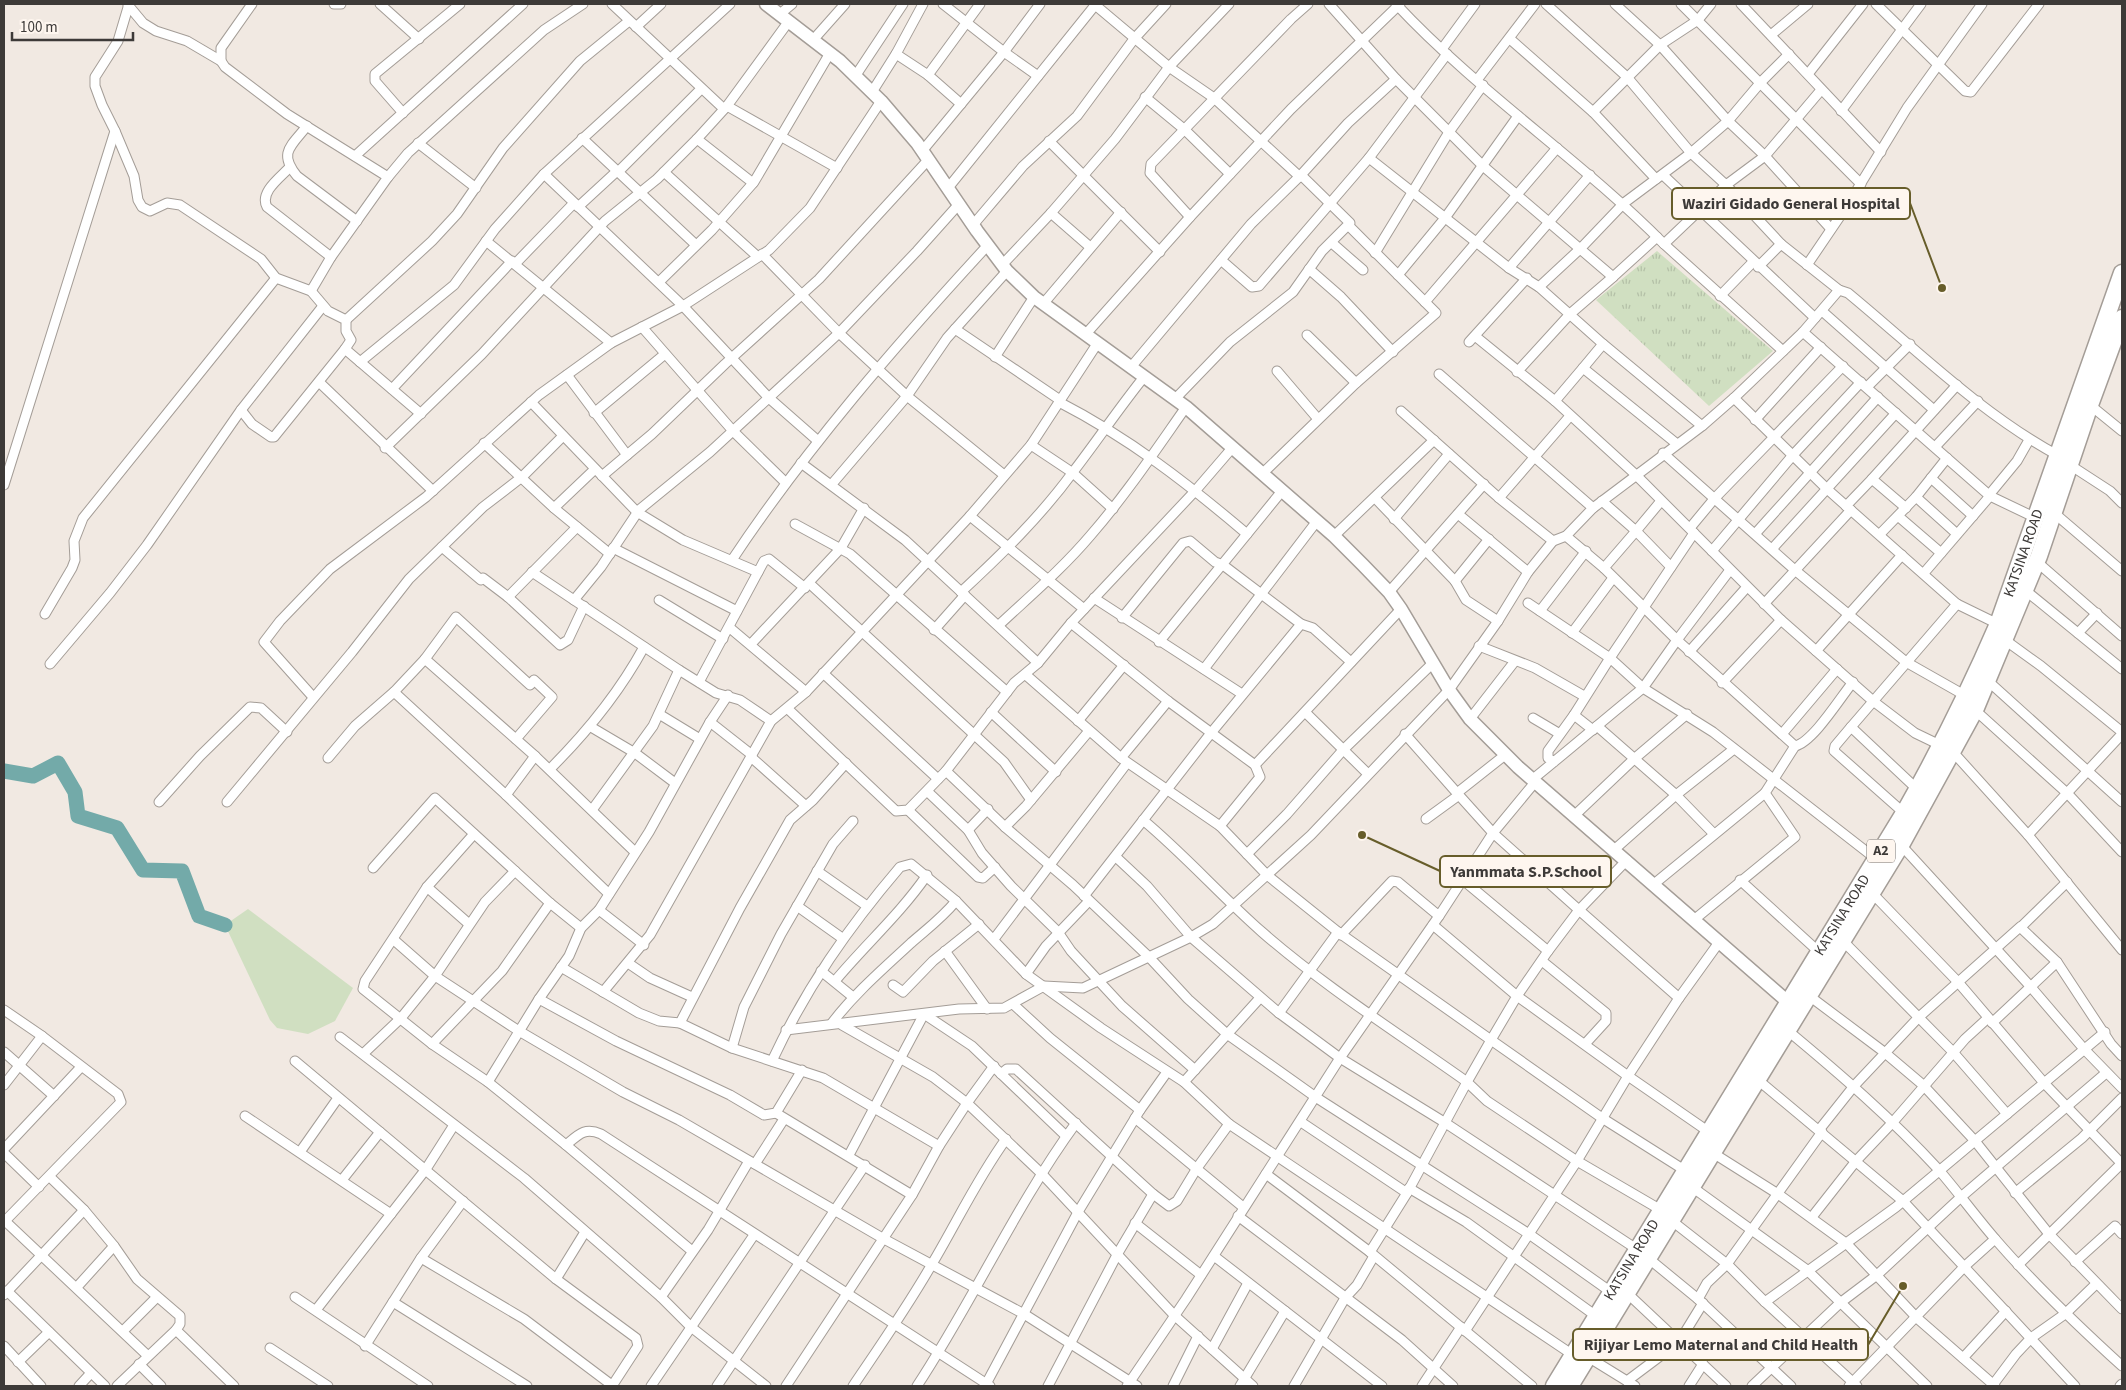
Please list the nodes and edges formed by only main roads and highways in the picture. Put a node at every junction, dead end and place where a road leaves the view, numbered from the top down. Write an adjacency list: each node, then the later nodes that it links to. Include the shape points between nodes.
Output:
1 (2122, 273): 3 (highway, KATSINA ROAD / A2)
2 (2122, 318): 3 (highway, KATSINA ROAD / A2, via 2090,405)
3 (2064, 461): 4 (highway, KATSINA ROAD / A2, via 2036,518); 4 (highway, KATSINA ROAD / A2, via 2053,512 2037,562 1988,681)
4 (1971, 703): 5 (highway, KATSINA ROAD / A2)
5 (1948, 749): 6 (highway, KATSINA ROAD / A2, via 1901,845 1713,1153); 6 (highway, KATSINA ROAD / A2, via 1918,790 1709,1132)
6 (1692, 1179): 7 (highway, KATSINA ROAD / A2)
7 (1643, 1254): 8 (highway, KATSINA ROAD / A2, via 1627,1293); 8 (highway, KATSINA ROAD / A2, via 1611,1292 1596,1316)
8 (1580, 1356): 9 (highway, KATSINA ROAD / A2); 10 (highway, KATSINA ROAD / A2)
9 (1554, 1386)
10 (1570, 1386)

